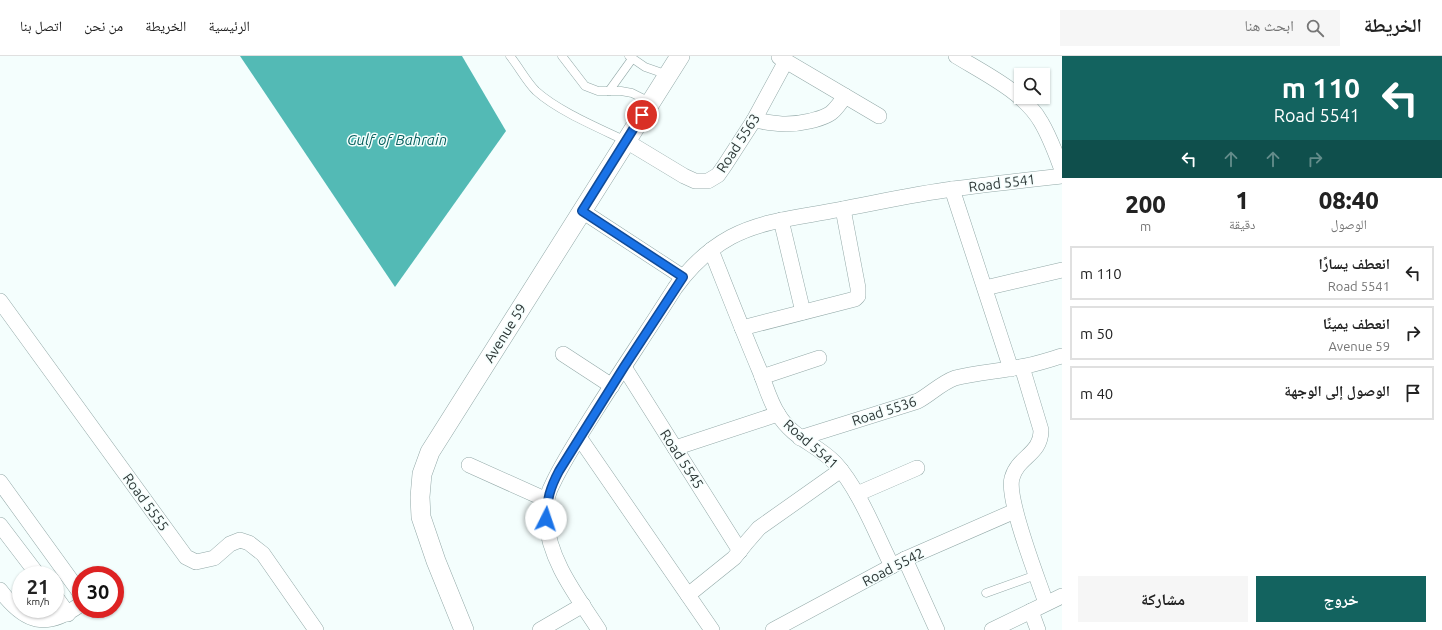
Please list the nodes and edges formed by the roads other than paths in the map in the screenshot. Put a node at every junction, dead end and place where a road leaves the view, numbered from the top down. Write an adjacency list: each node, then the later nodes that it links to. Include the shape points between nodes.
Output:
1 (510, 56): 13 (lane, via 535,90 547,100)
2 (562, 56): 8 (lane, via 585,86)
3 (680, 56): 7 (street, Avenue 59)
4 (956, 56): 14 (street, via 1026,102 1040,121)
5 (631, 57): 7 (lane, via 645,67); 8 (lane)
6 (782, 59): 9 (street, Road 5563); 12 (street, Road 5563)
7 (668, 75): 10 (street, Avenue 59)
8 (609, 91): 10 (lane, via 632,93)
9 (845, 96): 11 (street, Road 5563); 12 (street, via 832,112 817,120 780,125)
10 (650, 102): 13 (street, Avenue 59)
11 (879, 116)
12 (754, 120): 13 (street, Road 5563, via 718,175 708,181 695,181)
13 (626, 141): 18 (street, Avenue 59)
14 (1062, 170)
15 (1062, 176): 16 (street, Road 5541)
16 (952, 189): 17 (street, Road 5541); 23 (street)
17 (843, 209): 19 (street, Road 5541); 25 (street, via 858,296 855,299)
18 (582, 211): 22 (street); 62 (street, Avenue 59, via 430,452 422,474 421,517)
19 (781, 220): 20 (street, Road 5541, via 752,228); 25 (street)
20 (711, 250): 22 (street, Road 5541); 26 (street, Road 5541)
21 (1062, 270): 23 (street)
22 (683, 277): 30 (street, Road 5541)
23 (985, 288): 31 (street)
24 (0, 301): 61 (street, Road 5555, via 186,557 196,562 214,558 230,544 240,540 249,543 263,554)
25 (803, 312): 26 (street)
26 (742, 328): 32 (street, Road 5541)
27 (563, 354): 33 (street)
28 (1062, 356): 31 (street, Road 5536)
29 (818, 358): 32 (street)
30 (624, 367): 33 (street, Road 5541); 37 (street, Road 5545)
31 (1017, 368): 36 (street, Road 5536, via 956,378 945,382 918,401); 44 (street, via 1041,430 1041,438 1038,446 1016,468 1012,478 1011,490)
32 (762, 377): 34 (street, Road 5541)
33 (612, 386): 35 (street, Road 5541)
34 (778, 414): 36 (street, Road 5541); 37 (street)
35 (579, 438): 43 (street, Road 5541, via 552,484); 53 (street)
36 (800, 438): 40 (street, Road 5541, via 824,454)
37 (675, 448): 46 (street, Road 5545)
38 (469, 465): 43 (street)
39 (917, 468): 42 (street)
40 (841, 470): 42 (street, Road 5541); 46 (street, via 760,528)
41 (0, 482): 50 (street)
42 (857, 494): 47 (street, Road 5541)
43 (547, 500): 56 (street, Road 5541, via 546,519 551,545)
44 (1015, 511): 47 (street, Road 5542); 49 (street)
45 (0, 525): 48 (street)
46 (740, 551): 53 (street, via 727,565)
47 (898, 563): 66 (street, Road 5542); 67 (street, Road 5541)
48 (31, 566)
49 (1036, 575): 52 (lane); 55 (street)
50 (72, 582)
51 (0, 590): 60 (street, via 17,610 38,619)
52 (986, 593)
53 (688, 595): 65 (street)
54 (1062, 596): 55 (street)
55 (1046, 603): 59 (street)
56 (583, 605): 63 (street); 64 (street, Road 5541)
57 (64, 608): 60 (street)
58 (72, 611): 60 (street)
59 (1031, 611): 68 (street); 69 (street)
60 (68, 614)
61 (316, 630)
62 (464, 630)
63 (540, 630)
64 (599, 630)
65 (712, 630)
66 (773, 630)
67 (937, 630)
68 (992, 630)
69 (1038, 630)

